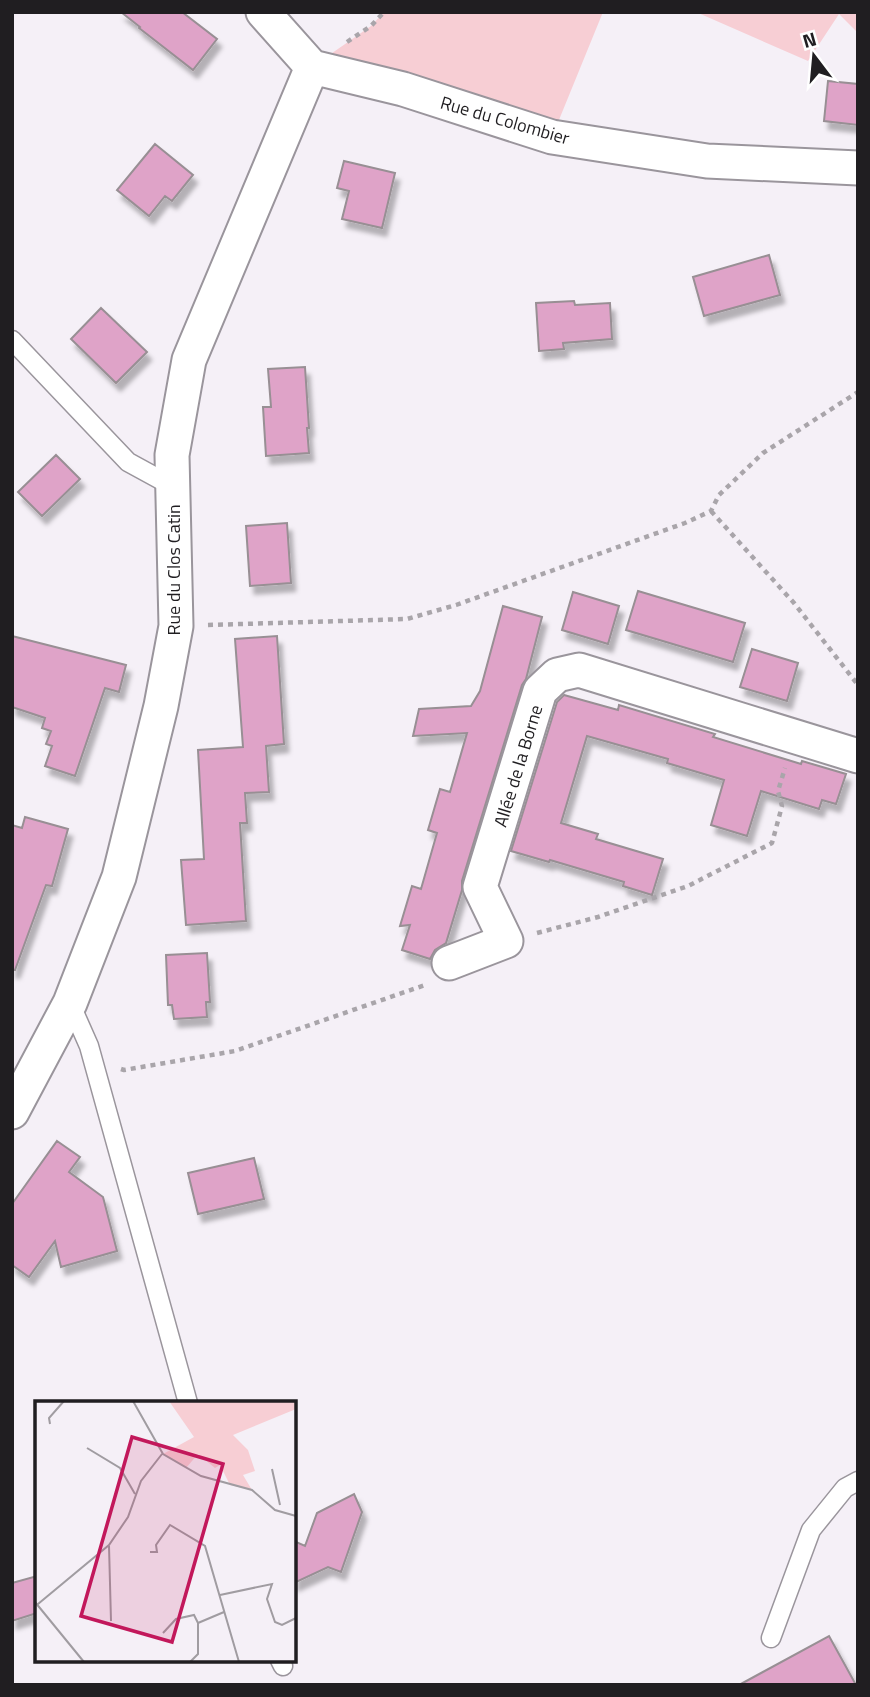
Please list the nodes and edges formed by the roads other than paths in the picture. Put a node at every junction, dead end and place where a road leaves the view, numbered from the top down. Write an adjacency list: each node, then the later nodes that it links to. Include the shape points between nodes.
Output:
1 (263, 12): 2 (street)
2 (312, 67): 3 (street, Rue du Colombier, via 403,89 552,137 707,161); 5 (street, Rue du Clos Catin, via 189,360 172,455)
3 (858, 169)
4 (12, 341): 5 (lane, via 128,462)
5 (172, 486): 8 (street, Rue du Clos Catin, via 176,626 161,706 119,877)
6 (858, 756): 7 (street, Allée de la Borne, via 579,670 556,675 540,691 481,887 506,941)
7 (449, 963)
8 (70, 1003): 9 (street, Rue du Clos Catin); 10 (lane, via 89,1045)
9 (12, 1112)
10 (187, 1401)
11 (858, 1481): 12 (lane, via 845,1488 810,1530)
12 (771, 1637)

